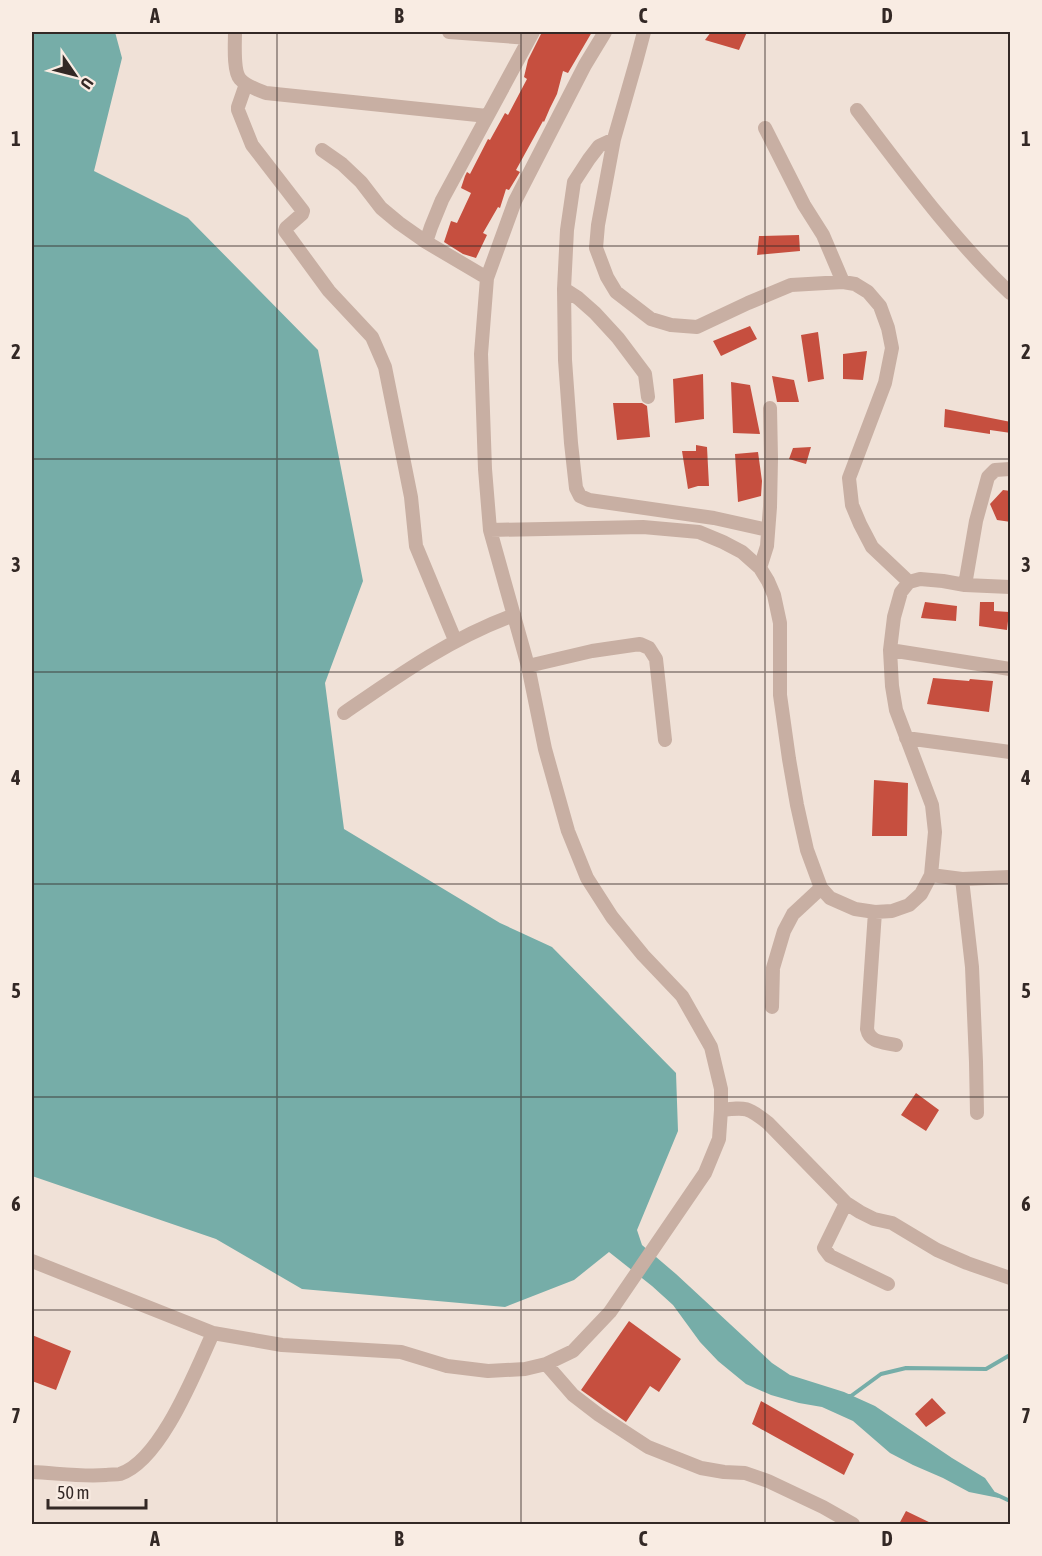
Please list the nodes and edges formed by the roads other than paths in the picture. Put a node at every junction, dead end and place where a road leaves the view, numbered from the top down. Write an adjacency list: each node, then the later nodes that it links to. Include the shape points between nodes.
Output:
1 (235, 32): 6 (street, via 238,77)
2 (448, 32): 5 (street)
3 (605, 32): 13 (street, via 515,201)
4 (644, 32): 10 (street)
5 (531, 35): 8 (street)
6 (246, 84): 8 (street, via 266,93); 27 (street, via 238,110 250,141 303,210 285,231 329,291 372,337 386,367 411,497 416,546)
7 (857, 110): 16 (street, via 943,222)
8 (487, 116): 12 (street, via 442,200)
9 (765, 128): 14 (street, via 823,235)
10 (614, 138): 14 (street, via 596,248 616,292 651,319 697,327 791,285); 15 (street, via 599,146 574,182)
11 (322, 150): 12 (street, via 361,182 399,224)
12 (426, 242): 13 (street)
13 (487, 278): 20 (street, via 481,354)
14 (843, 282): 23 (street, via 868,292 880,306 892,348 885,383 849,478 852,505 872,547)
15 (564, 289): 17 (street, via 595,313 618,338 645,374); 21 (street, via 571,443 580,496)
16 (1011, 293)
17 (648, 397)
18 (770, 408): 21 (street)
19 (1011, 469): 24 (street, via 995,470 988,477)
20 (490, 530): 22 (street, via 643,527 699,532 742,552); 26 (street)
21 (768, 530): 22 (street)
22 (760, 568): 38 (street, via 774,595 780,623 780,695 789,759 807,850)
23 (909, 582): 24 (street, via 920,579); 28 (street, via 901,592 894,617)
24 (965, 585): 25 (street)
25 (1011, 587)
26 (514, 615): 27 (street); 29 (street)
27 (455, 640): 31 (street)
28 (890, 650): 30 (street); 32 (street, via 893,694)
29 (528, 666): 33 (street, via 621,646 640,644 649,648 656,659); 42 (street, via 568,831 587,878 612,917 688,1006 711,1047 721,1089)
30 (1011, 669)
31 (344, 713)
32 (906, 738): 34 (street); 35 (street, via 932,805 935,832)
33 (665, 740)
34 (1011, 752)
35 (930, 875): 37 (street); 39 (street, via 921,894 909,906)
36 (1011, 878): 37 (street)
37 (962, 879): 43 (street, via 972,967)
38 (821, 888): 39 (street, via 830,898 855,909); 40 (street, via 794,914 784,931 773,968)
39 (875, 912): 41 (street, via 868,1036)
40 (772, 1006)
41 (896, 1046)
42 (721, 1110): 44 (street, via 743,1108 754,1112); 49 (street, via 718,1139 705,1173 610,1312 573,1351)
43 (977, 1113)
44 (846, 1203): 46 (street, via 874,1219 892,1223 937,1250); 47 (street, via 825,1251)
45 (32, 1261): 48 (street)
46 (1011, 1278)
47 (888, 1284)
48 (213, 1333): 49 (street, via 282,1345 401,1352 488,1371); 50 (street, via 161,1437 134,1465 120,1474)
49 (546, 1364): 51 (street, via 573,1395 648,1448 701,1468 745,1473 768,1481)
50 (32, 1472)
51 (853, 1524)

